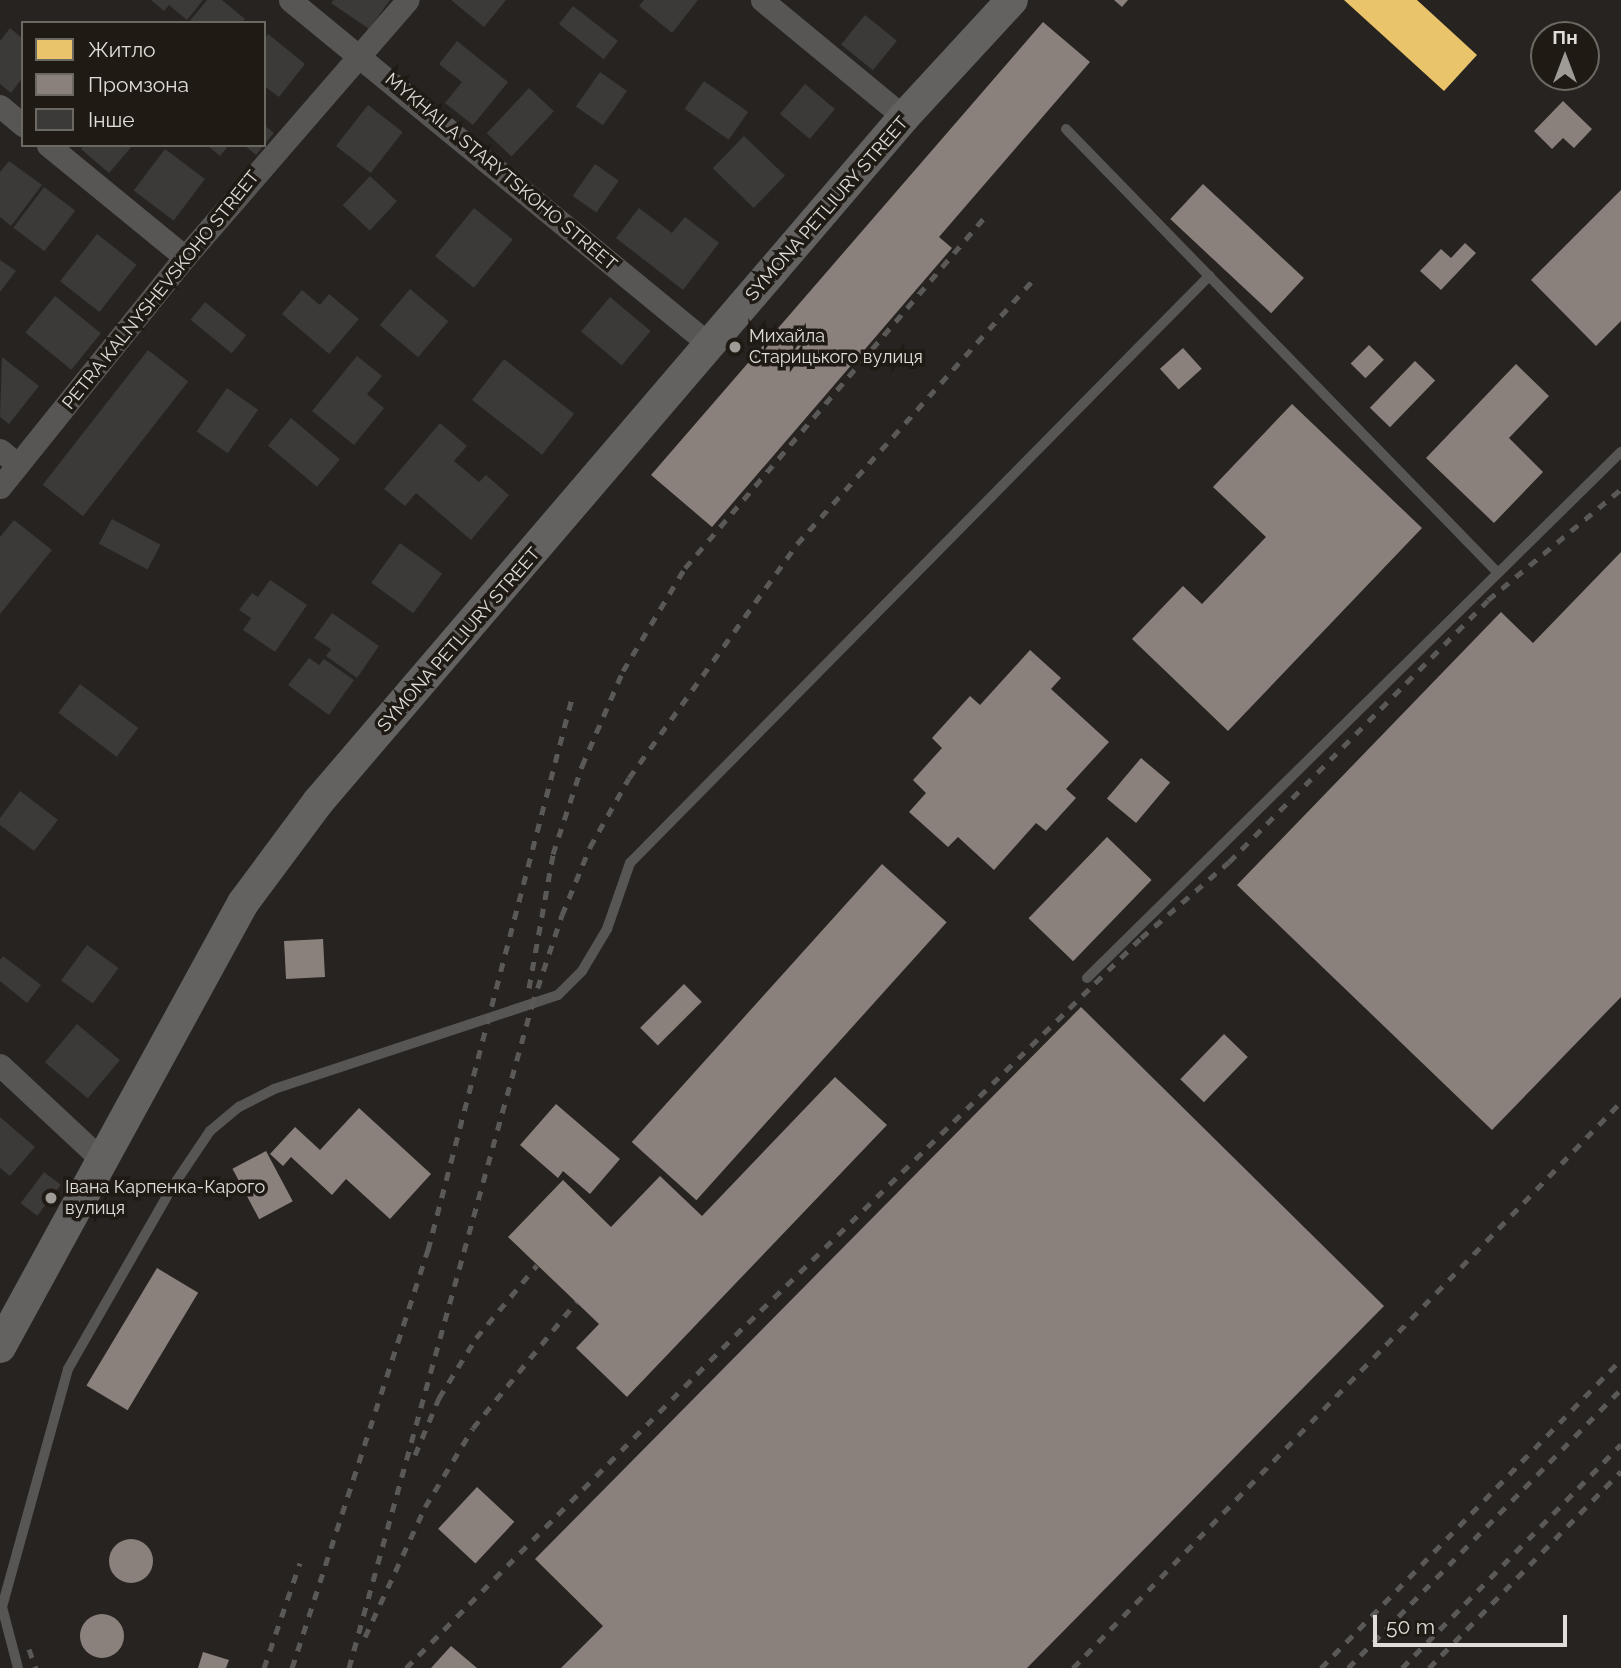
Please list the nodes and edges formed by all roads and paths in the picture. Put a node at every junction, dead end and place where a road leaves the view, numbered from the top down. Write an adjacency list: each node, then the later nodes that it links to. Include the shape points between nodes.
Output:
1 (290, 0): 5 (street, MYKHAILA STARYTSKOHO STREET)
2 (408, 0): 5 (street, PETRA KALNYSHEVSKOHO STREET)
3 (762, 0): 7 (street)
4 (1012, 0): 7 (main road, SYMONA PETLIURY STREET)
5 (359, 54): 11 (street, PETRA KALNYSHEVSKOHO STREET); 13 (street, MYKHAILA STARYTSKOHO STREET)
6 (0, 106): 8 (street)
7 (904, 117): 13 (main road, SYMONA PETLIURY STREET)
8 (21, 123)
9 (1066, 129): 12 (lane)
10 (50, 147): 11 (street)
11 (185, 257): 16 (street, PETRA KALNYSHEVSKOHO STREET)
12 (1209, 276): 18 (lane); 23 (lane, via 630,863 607,929 582,971 558,995 274,1089 239,1107 210,1131 166,1196 68,1369 2,1607)
13 (710, 345): 21 (main road, SYMONA PETLIURY STREET, via 318,802 250,893)
14 (0, 450): 16 (street)
15 (1621, 452): 18 (lane)
16 (18, 465): 17 (street, PETRA KALNYSHEVSKOHO STREET)
17 (0, 487)
18 (1498, 573): 19 (lane)
19 (1087, 978)
20 (0, 1065): 21 (street)
21 (103, 1161): 22 (main road, SYMONA PETLIURY STREET)
22 (0, 1347)
23 (18, 1668)

